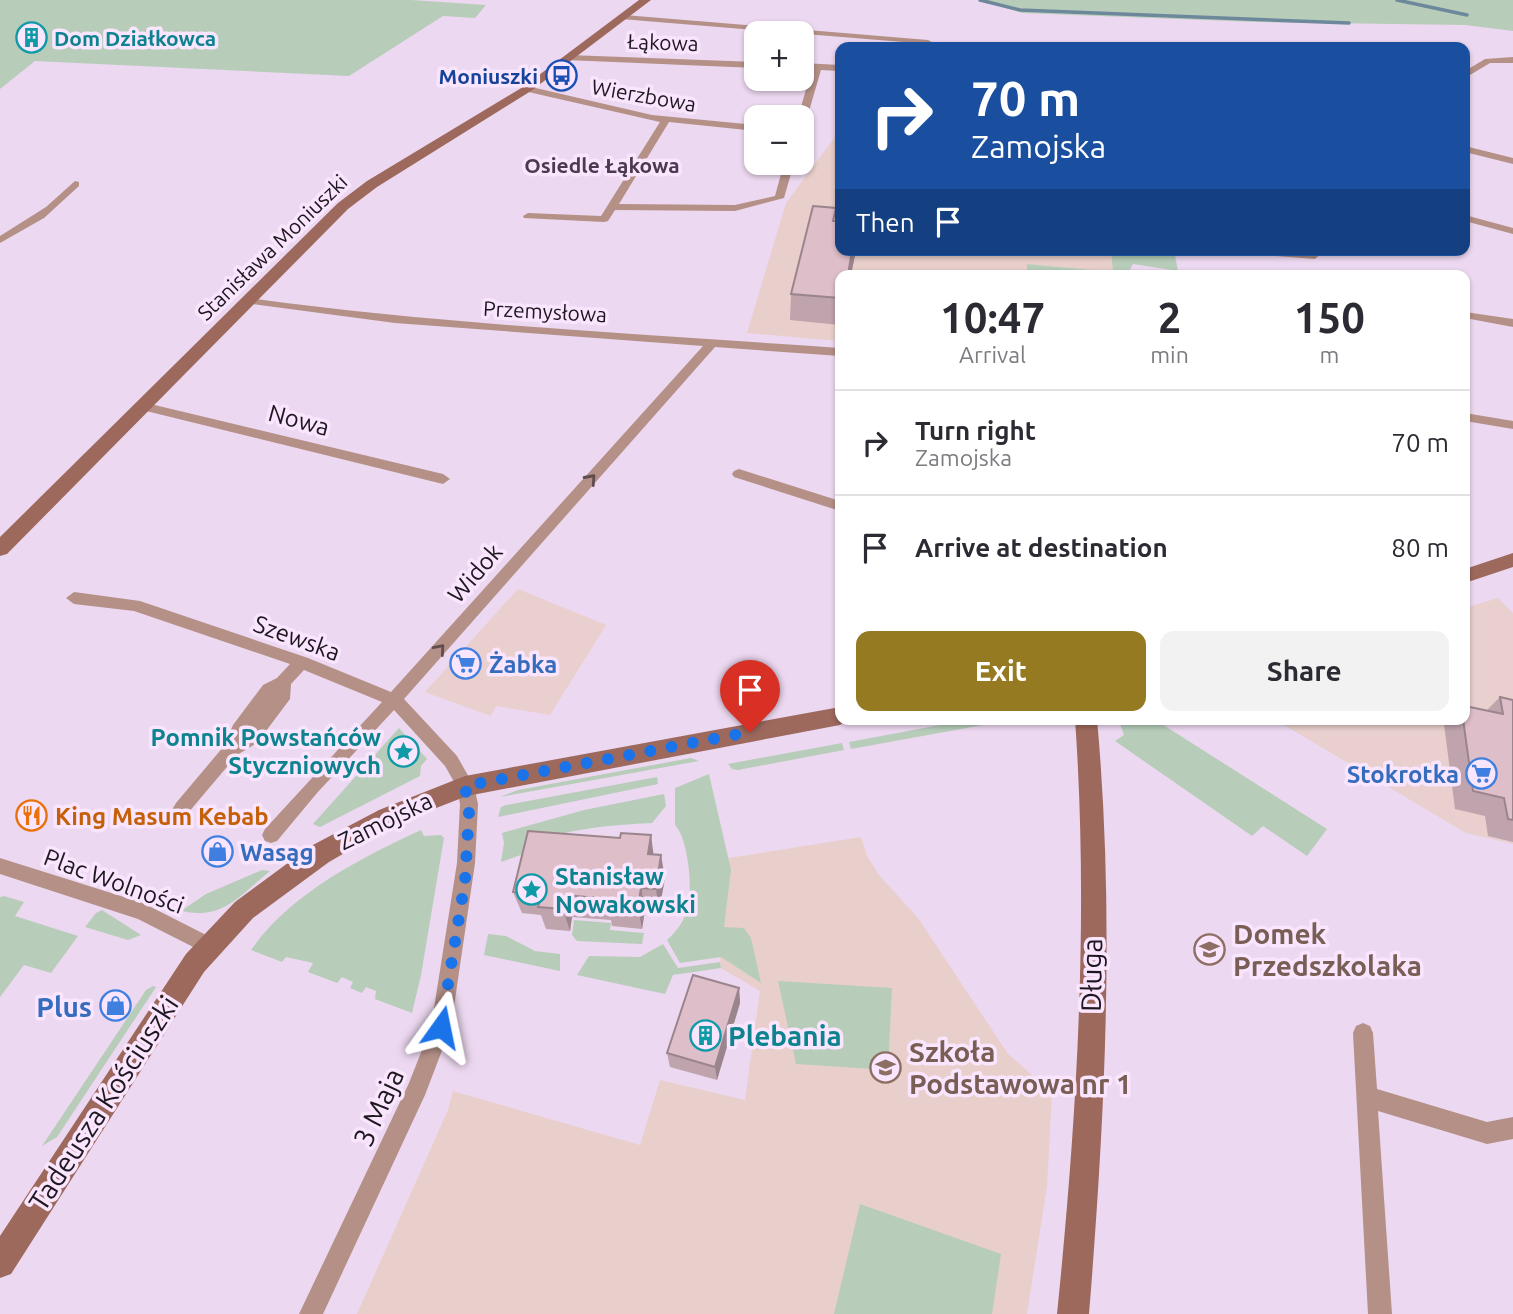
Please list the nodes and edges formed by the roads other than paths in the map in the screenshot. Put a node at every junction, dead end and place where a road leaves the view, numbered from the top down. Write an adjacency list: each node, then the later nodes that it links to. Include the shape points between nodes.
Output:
1 (646, 0): 2 (street, Stanisława Moniuszki)
2 (624, 17): 3 (street); 4 (street, Stanisława Moniuszki)
3 (928, 42)
4 (569, 58): 6 (street, Łąkowa); 11 (street, Stanisława Moniuszki)
5 (1513, 60): 10 (street, via 1488,61)
6 (744, 65)
7 (814, 67): 8 (street)
8 (817, 67): 9 (street); 12 (street)
9 (835, 68)
10 (1470, 72)
11 (527, 89): 13 (street, Wierzbowa); 24 (street, Stanisława Moniuszki, via 355,197)
12 (806, 105)
13 (666, 120): 14 (street, Wierzbowa); 19 (street)
14 (744, 127)
15 (1470, 150): 16 (street)
16 (1513, 161)
17 (786, 175): 19 (street, via 779,198 773,201 735,208)
18 (75, 184): 23 (street, via 44,214)
19 (613, 207): 20 (street, via 604,219)
20 (528, 216)
21 (1470, 219): 22 (street)
22 (1513, 231)
23 (0, 240)
24 (248, 301): 27 (street, Przemysłowa, via 411,323); 29 (street, Stanisława Moniuszki)
25 (1470, 316): 26 (street)
26 (1513, 323)
27 (713, 341): 28 (street, Przemysłowa); 40 (street, Widok, one-way to 27)
28 (835, 352)
29 (142, 406): 33 (street, Nowa); 35 (street, Stanisława Moniuszki)
30 (1470, 418): 31 (street)
31 (1513, 425)
32 (738, 474): 34 (street)
33 (443, 479)
34 (835, 504)
35 (0, 549)
36 (1513, 560): 37 (street)
37 (1470, 574)
38 (74, 598): 39 (street, Szewska, via 135,604)
39 (302, 662): 40 (street, Szewska); 44 (street, via 270,690 239,730 231,750)
40 (395, 700): 43 (street, Szewska, via 451,761); 45 (street, Widok)
41 (835, 717): 43 (street, Zamojska)
42 (1086, 725): 53 (street, Długa, via 1091,990 1088,1132)
43 (465, 786): 47 (street, Zamojska, via 396,812 320,854 255,900); 52 (street, 3 Maja, via 469,804 466,872 441,1027 418,1088)
44 (182, 808)
45 (271, 835)
46 (0, 866): 47 (street, Plac Wolności, via 143,912)
47 (209, 946): 51 (street, Tadeusza Kościuszki)
48 (1363, 1033): 49 (street)
49 (1367, 1097): 50 (street, via 1487,1133); 54 (street)
50 (1513, 1128)
51 (0, 1263)
52 (311, 1314)
53 (1073, 1314)
54 (1380, 1314)

